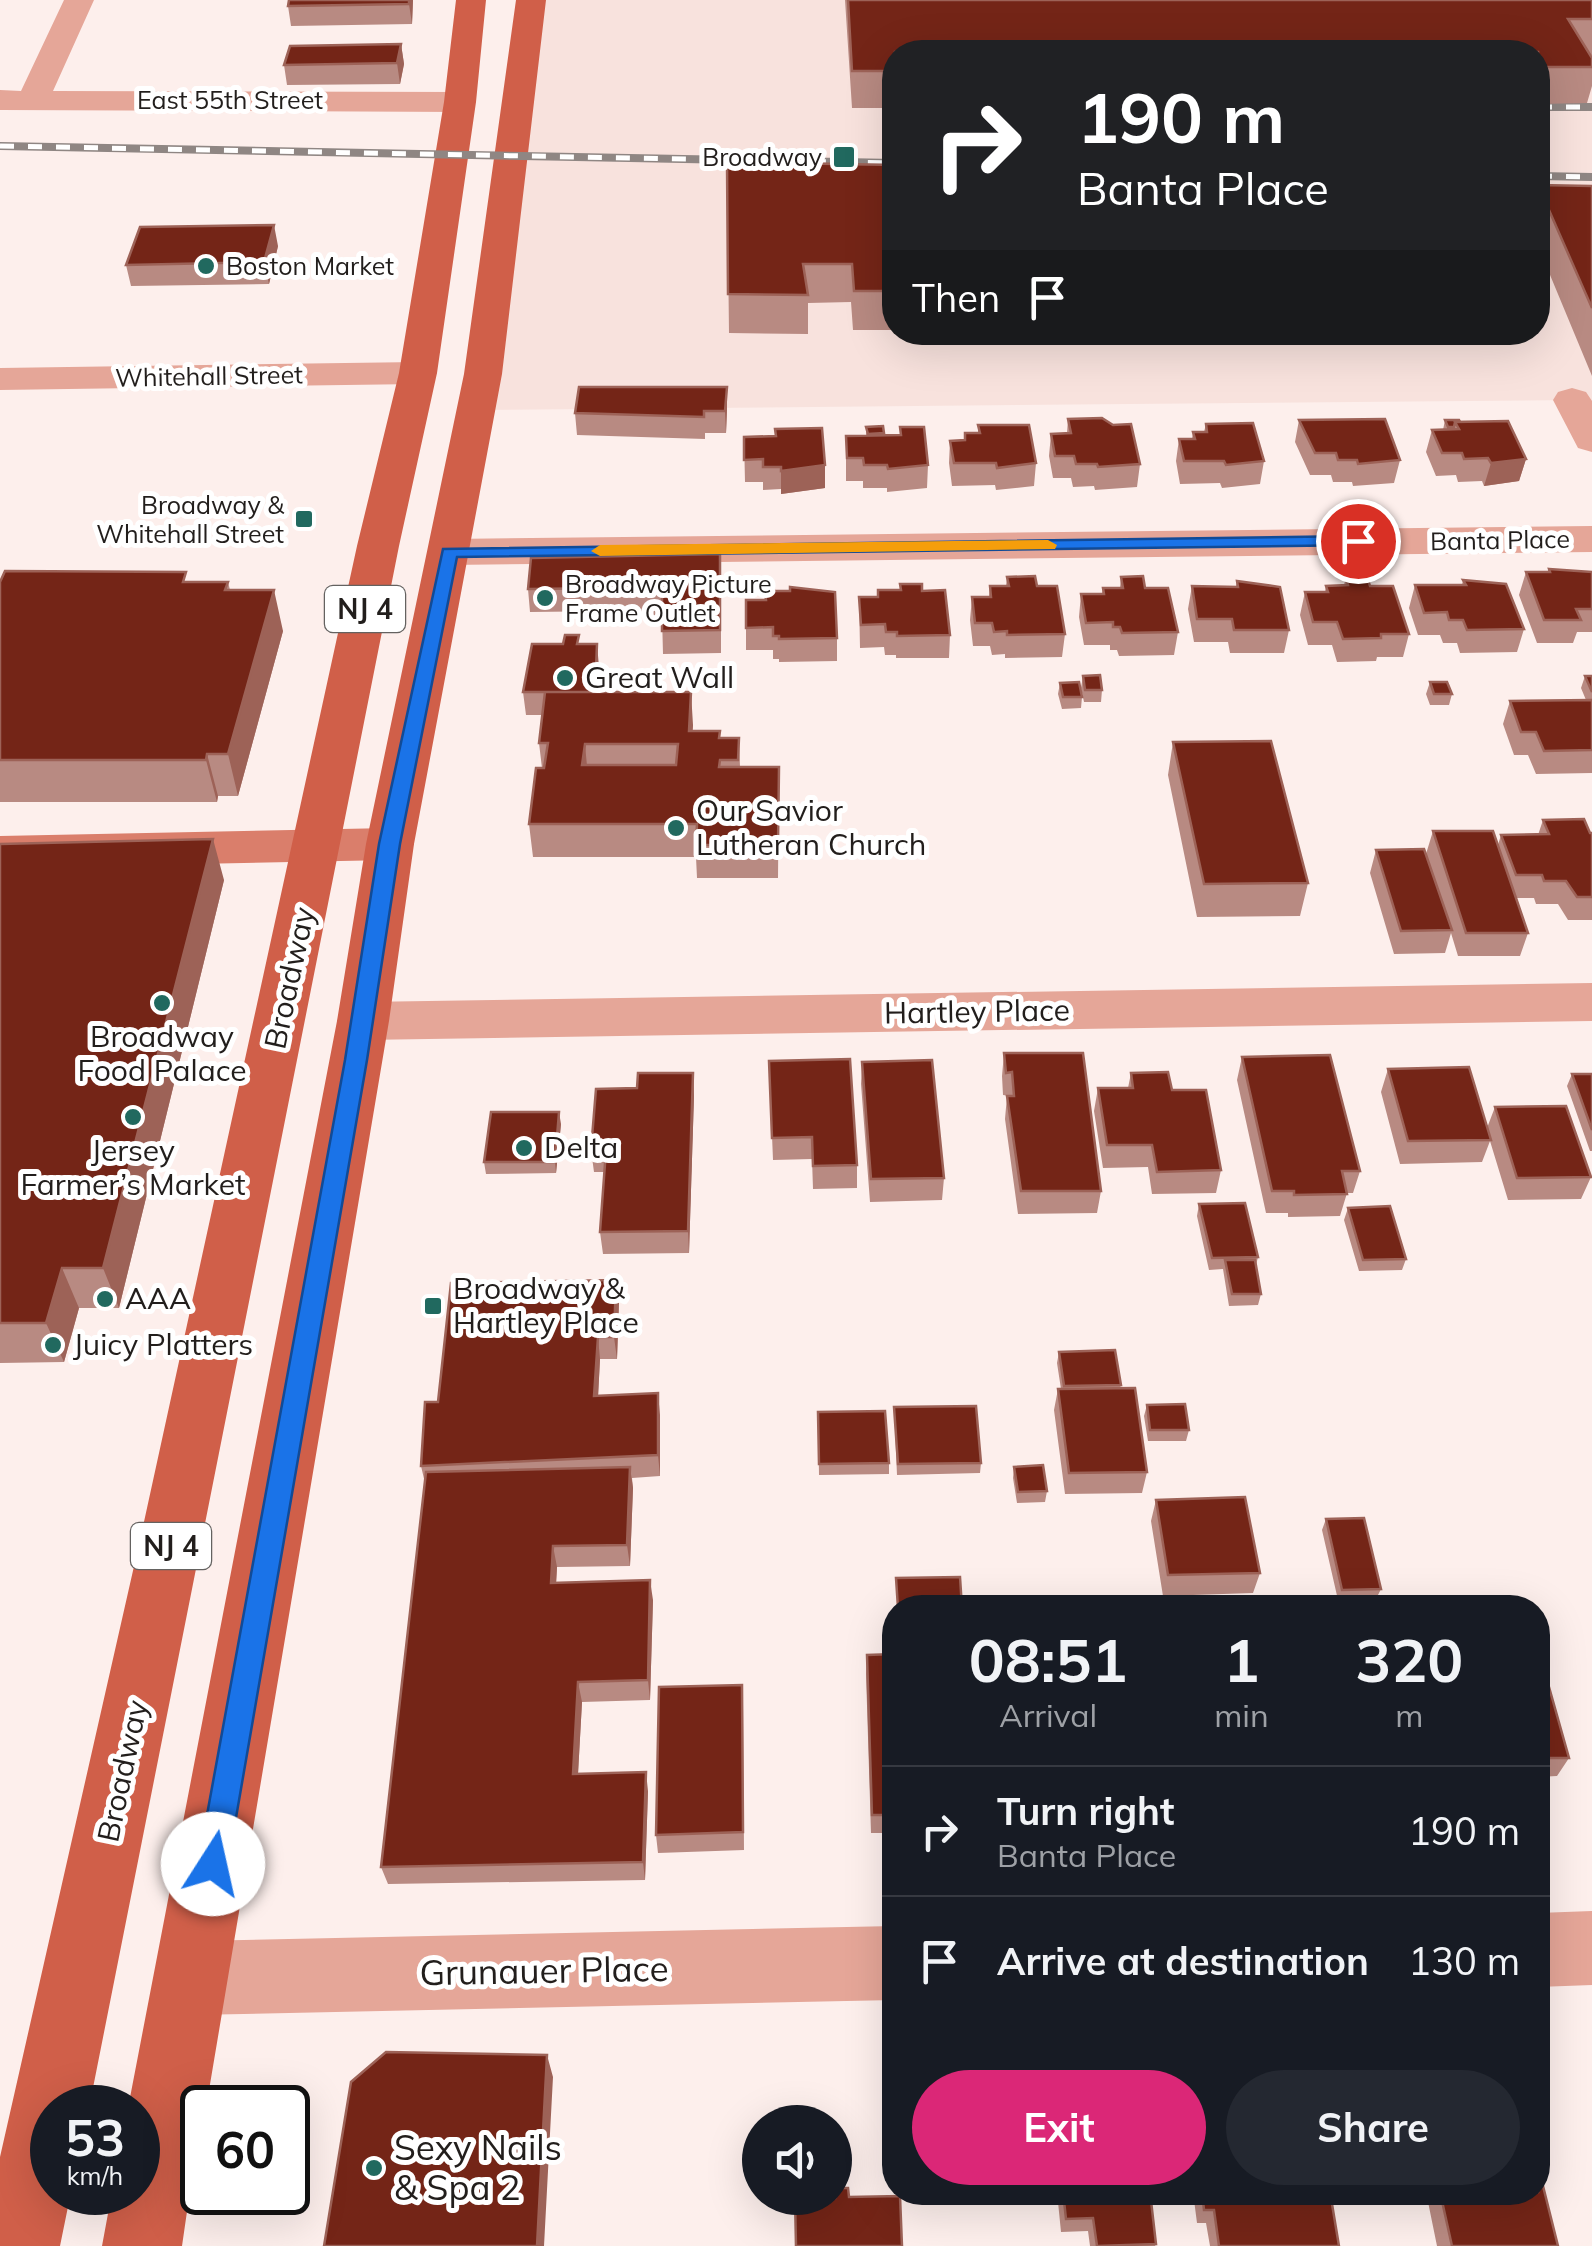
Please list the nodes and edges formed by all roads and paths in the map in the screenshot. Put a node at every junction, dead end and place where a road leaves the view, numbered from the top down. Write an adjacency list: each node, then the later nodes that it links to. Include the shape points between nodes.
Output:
1 (79, 0): 4 (street)
2 (470, 0): 5 (main road, Broadway / NJ 4)
3 (531, 1): 11 (main road, NJ 4, via 495,300)
4 (16, 100): 5 (street, East 55th Street)
5 (460, 102): 6 (main road, Broadway / NJ 4)
6 (418, 373): 7 (street, Whitehall Street); 13 (main road, Broadway / NJ 4)
7 (0, 379)
8 (1572, 400): 9 (street)
9 (1592, 440)
10 (1592, 538): 11 (street, Banta Place)
11 (449, 552): 12 (main road, NJ 4)
12 (390, 844): 13 (street); 16 (main road, NJ 4)
13 (318, 845): 14 (street); 21 (main road, Broadway / NJ 4)
14 (0, 852)
15 (1592, 1002): 16 (street, Hartley Place)
16 (363, 1021): 20 (main road, NJ 4)
17 (1592, 1948): 18 (street)
18 (1550, 1950)
19 (882, 1964): 20 (street, Grunauer Place)
20 (193, 1978): 22 (main road, NJ 4)
21 (20, 2246)
22 (142, 2246)

